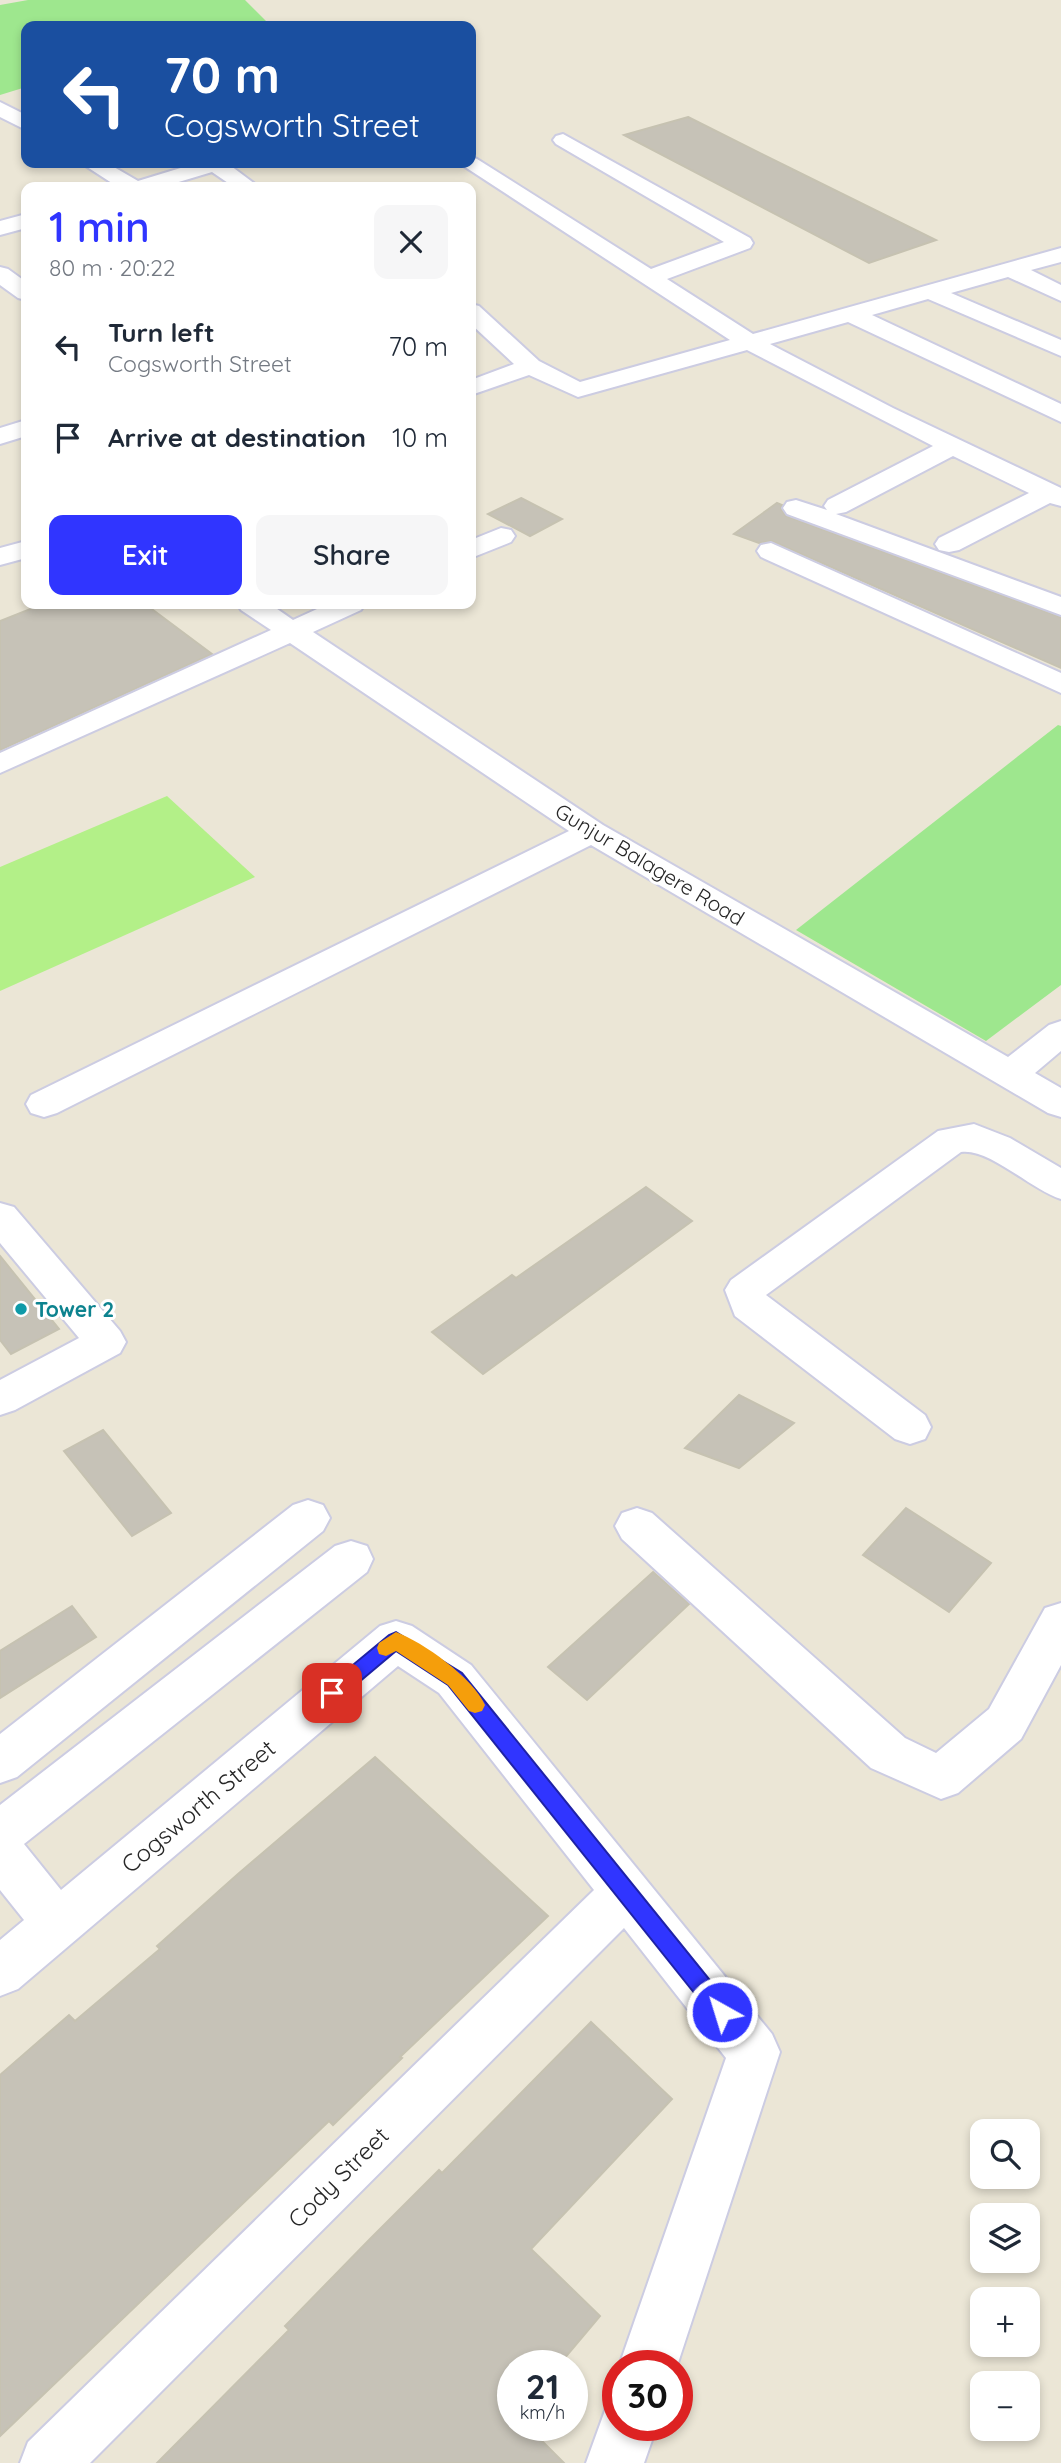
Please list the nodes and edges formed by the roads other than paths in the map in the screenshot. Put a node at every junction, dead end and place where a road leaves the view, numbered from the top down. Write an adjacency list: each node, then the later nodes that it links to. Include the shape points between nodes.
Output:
1 (0, 108): 2 (street)
2 (21, 121)
3 (563, 140): 16 (street, via 742,243)
4 (476, 167): 16 (street)
5 (101, 168): 8 (street)
6 (199, 168): 9 (street)
7 (221, 168): 10 (street)
8 (124, 182)
9 (156, 182)
10 (241, 182)
11 (21, 222): 12 (street)
12 (0, 228)
13 (1061, 255): 14 (street)
14 (1010, 269): 18 (street); 19 (street)
15 (0, 274): 17 (street)
16 (649, 278): 22 (street)
17 (21, 289)
18 (930, 292): 20 (street); 23 (street)
19 (1061, 294)
20 (850, 314): 22 (street); 26 (street)
21 (476, 315): 24 (street)
22 (749, 342): 24 (street, via 579,390); 31 (street)
23 (1061, 349)
24 (530, 366): 25 (street)
25 (476, 386)
26 (1061, 414)
27 (21, 420): 28 (street)
28 (0, 426)
29 (21, 430): 30 (street)
30 (0, 436)
31 (953, 446): 32 (street); 33 (street)
32 (1055, 495): 36 (street)
33 (837, 506)
34 (796, 508): 41 (street)
35 (501, 536): 37 (street)
36 (949, 544)
37 (476, 548)
38 (21, 551): 40 (street)
39 (771, 551): 45 (street)
40 (0, 557)
41 (1061, 607)
42 (258, 609): 44 (street, Gunjur Balagere Road)
43 (340, 609): 44 (street)
44 (291, 631): 46 (street); 47 (street, Gunjur Balagere Road)
45 (1061, 684)
46 (0, 764)
47 (592, 832): 49 (street, Gunjur Balagere Road); 50 (street)
48 (1061, 1033): 49 (street)
49 (1010, 1074): 51 (street, Gunjur Balagere Road)
50 (44, 1104)
51 (1061, 1104)
52 (1061, 1185): 55 (street, via 974,1137 951,1140 745,1290 749,1305)
53 (0, 1217): 54 (street, via 106,1342)
54 (0, 1399)
55 (910, 1427)
56 (308, 1518): 60 (street)
57 (637, 1526): 59 (street, via 888,1753 941,1778 1005,1724)
58 (351, 1559): 61 (street)
59 (1061, 1622)
60 (0, 1762)
61 (0, 1834)
62 (0, 1852): 64 (street)
63 (626, 1892): 64 (street, Cogsworth Street, via 455,1679 396,1640); 66 (street, via 754,2052); 68 (street, Cody Street)
64 (57, 1924): 65 (street, Cogsworth Street)
65 (0, 1972)
66 (653, 2350)
67 (623, 2441): 69 (street)
68 (49, 2463)
69 (615, 2463)

